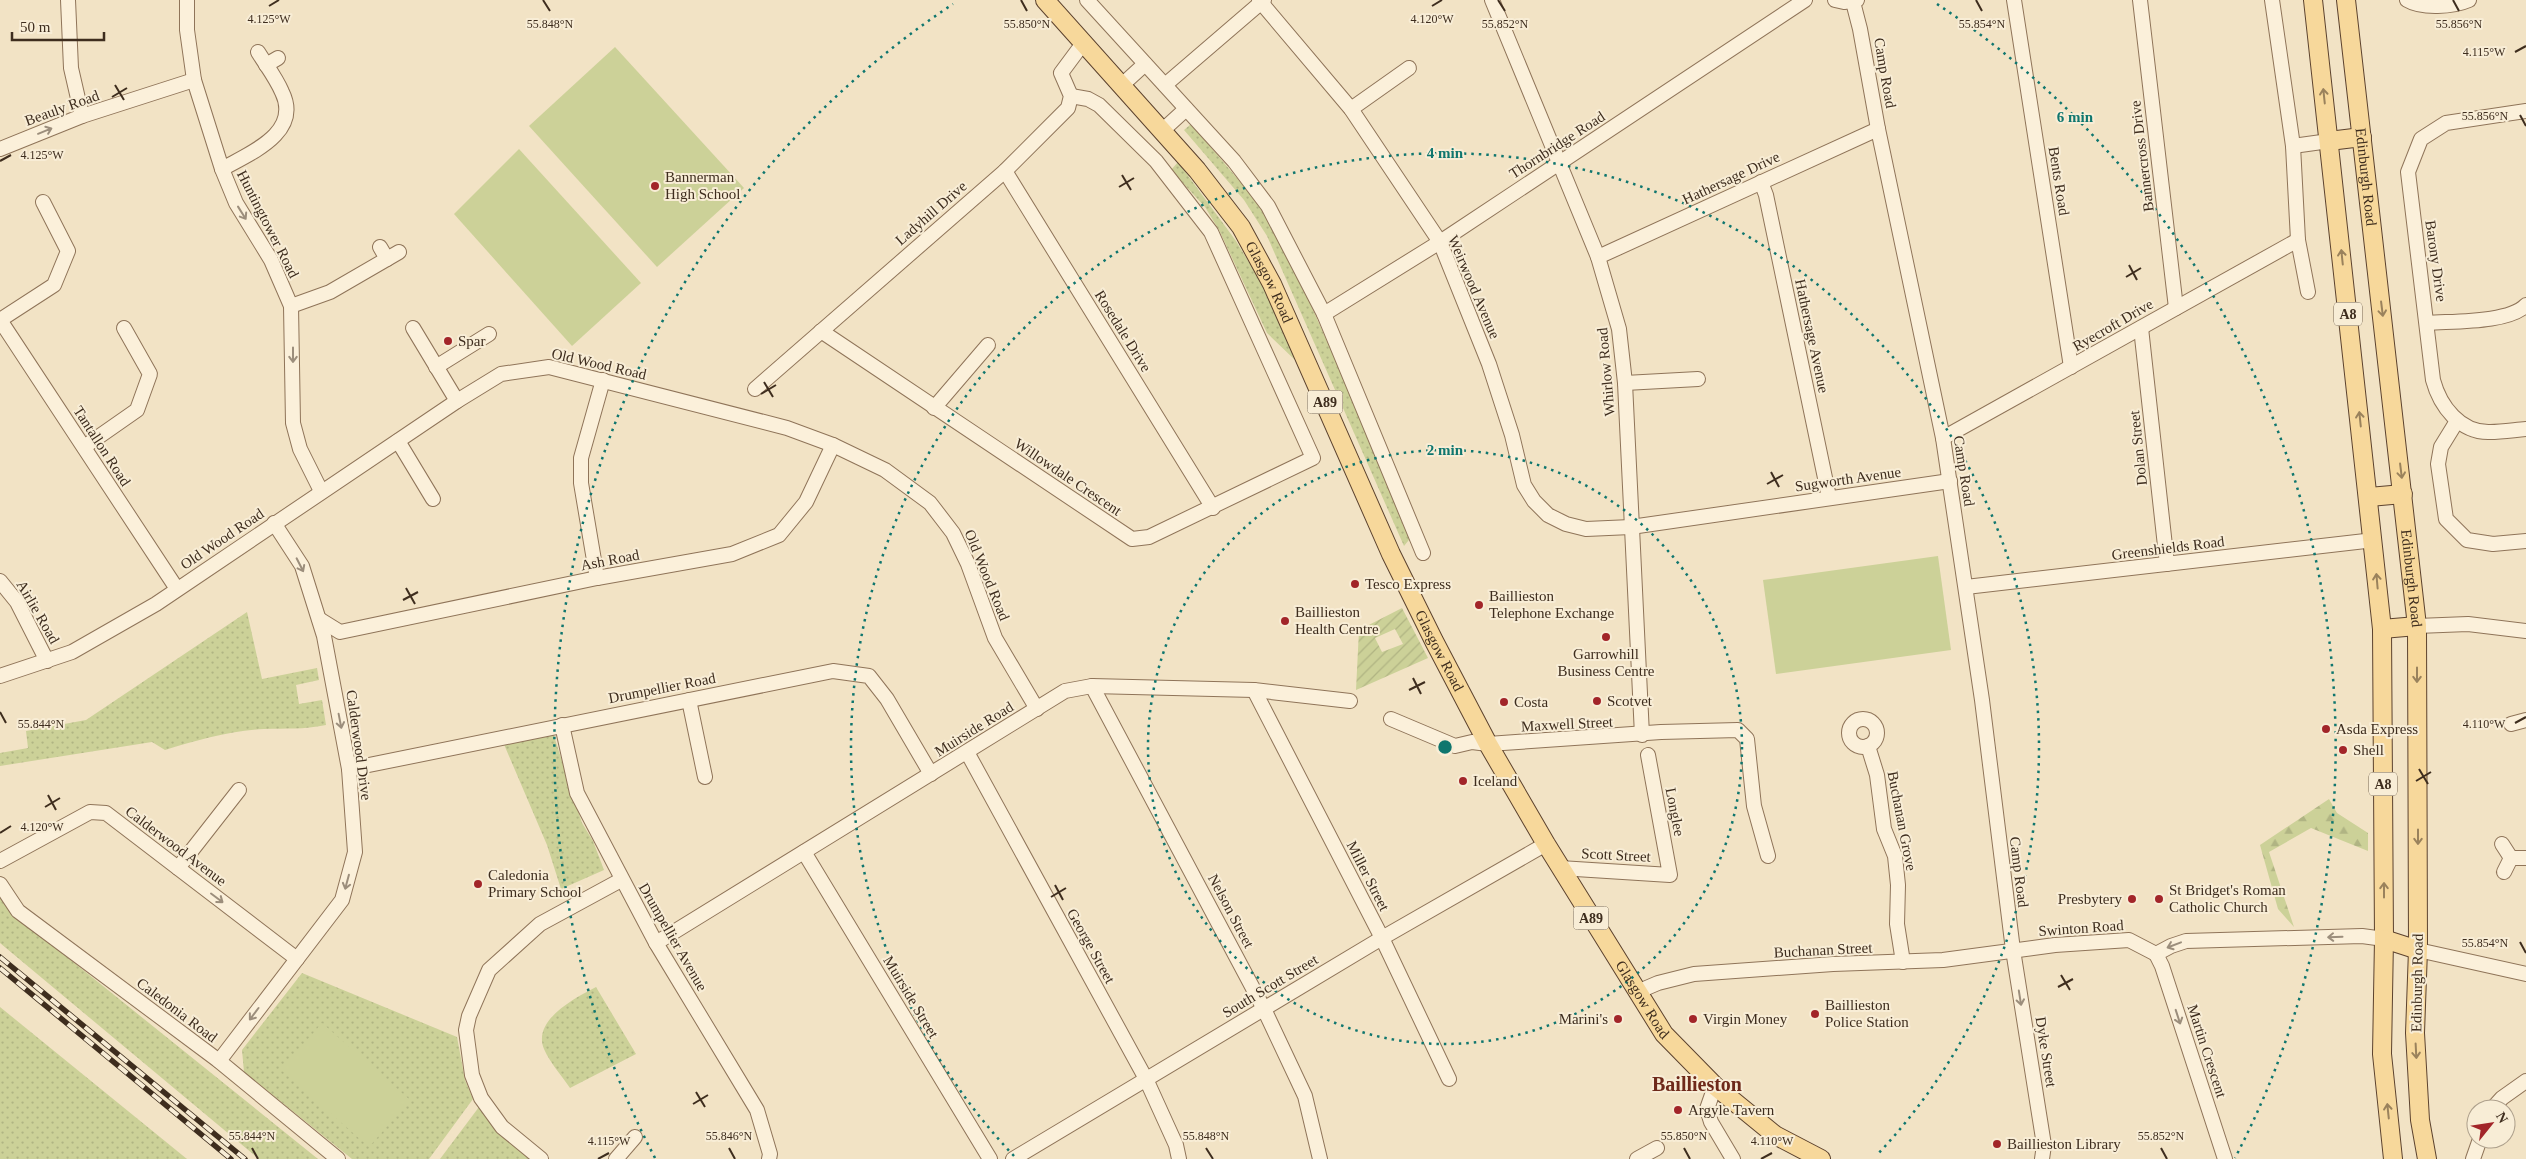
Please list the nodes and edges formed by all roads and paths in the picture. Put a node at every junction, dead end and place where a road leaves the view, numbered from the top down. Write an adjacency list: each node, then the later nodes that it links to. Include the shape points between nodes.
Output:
1 (68, 0): 28 (street, via 72,68)
2 (187, 0): 21 (street, Huntingtower Road, via 187,30)
3 (1045, 0): 17 (main road, Glasgow Road / A89)
4 (1087, 0): 19 (street)
5 (1492, 0): 35 (street, Whirlow Road)
6 (1805, 0): 35 (street, Thornbridge Road)
7 (1835, 0): 16 (street)
8 (2014, 0): 58 (street, Bents Road)
9 (2140, 0): 47 (street, Bannercross Drive)
10 (2272, 0): 33 (street)
11 (2313, 0): 32 (main road, A8, one-way to 11)
12 (2346, 0): 31 (main road, Edinburgh Road / A8)
13 (2407, 0): 14 (street, via 2414,4 2459,4)
14 (2469, 0)
15 (1261, 1): 22 (street); 26 (street, Weirwood Avenue)
16 (1855, 1): 29 (street, Camp Road)
17 (1084, 42): 23 (main road, Glasgow Road / A89); 24 (street, via 1061,73)
18 (258, 52): 36 (street, via 272,61 284,97 282,126 271,140)
19 (1145, 64): 22 (street); 23 (street)
20 (1409, 68): 26 (street)
21 (194, 80): 28 (street, Beauly Road); 36 (street, Huntingtower Road)
22 (1165, 84): 25 (street)
23 (1122, 85): 30 (main road, Glasgow Road / A89)
24 (1070, 96): 37 (street, Ladyhill Drive, via 1068,108); 77 (street, Willowdale Crescent, via 1099,105 1156,161 1211,232 1313,458)
25 (1186, 109): 30 (street); 48 (street, via 1234,161 1268,206)
26 (1351, 109): 41 (street, Weirwood Avenue)
27 (2526, 111): 50 (street, Barony Drive, via 2446,122 2421,139 2408,172)
28 (82, 116): 34 (street, Beauly Road, one-way to 28)
29 (1878, 129): 38 (street, Hathersage Drive); 67 (street, Camp Road)
30 (1163, 130): 106 (main road, Glasgow Road / A89, via 1224,202 1259,258 1409,592)
31 (2362, 138): 32 (main road); 73 (main road, Edinburgh Road / A8, one-way to 73)
32 (2329, 141): 33 (street); 75 (main road, A8, one-way to 32)
33 (2293, 146): 40 (street)
34 (0, 149)
35 (1560, 162): 41 (street, Thornbridge Road); 43 (street, Whirlow Road)
36 (222, 169): 46 (street, Huntingtower Road, one-way to 46, via 236,203 271,260)
37 (1005, 171): 54 (street, Ladyhill Drive); 77 (street, Rosedale Drive)
38 (1761, 182): 43 (street, Hathersage Drive); 74 (street, Hathersage Avenue)
39 (43, 202): 49 (street, via 68,251 54,286)
40 (2298, 240): 44 (street); 47 (street, Ryecroft Drive)
41 (1440, 242): 48 (street, Thornbridge Road); 79 (street, Weirwood Avenue, via 1488,364 1512,435 1524,486 1534,501 1548,515 1566,524 1586,529)
42 (389, 253): 46 (street, via 330,292)
43 (1598, 257): 61 (street, Whirlow Road, via 1620,329)
44 (2308, 292)
45 (2526, 305): 50 (street, via 2506,316)
46 (290, 306): 72 (street, Huntingtower Road, one-way to 72, via 293,423 300,449)
47 (2176, 308): 53 (street, Ryecroft Drive)
48 (1324, 314): 82 (street)
49 (0, 320): 70 (street, Tantallon Road)
50 (2428, 323): 65 (street, Barony Drive, via 2437,395)
51 (124, 328): 70 (street, via 150,374 137,410)
52 (413, 328): 57 (street)
53 (2141, 328): 58 (street, Ryecroft Drive); 83 (street, Dolan Street)
54 (821, 331): 62 (street, Ladyhill Drive); 64 (street, Willowdale Crescent)
55 (489, 334): 57 (street)
56 (988, 345): 64 (street)
57 (436, 367): 63 (street)
58 (2071, 367): 67 (street, Ryecroft Drive)
59 (603, 380): 63 (street, Old Wood Road, via 549,366 501,374); 69 (street, Old Wood Road, via 786,428); 84 (street, via 581,458 580,482)
60 (1698, 380): 61 (street)
61 (1625, 383): 79 (street, Whirlow Road)
62 (755, 389)
63 (457, 401): 68 (street, Old Wood Road)
64 (934, 408): 77 (street, Willowdale Crescent, via 1132,539 1149,537)
65 (2457, 420): 66 (street, Barony Drive, via 2488,432); 81 (street, via 2441,447 2438,464 2446,519 2467,540 2493,544)
66 (2526, 429)
67 (1943, 438): 71 (street, Camp Road)
68 (398, 441): 72 (street, Old Wood Road); 76 (street)
69 (833, 445): 84 (street, Ash Road, via 806,502 779,535 732,554); 100 (street, Old Wood Road, via 885,470 930,503 953,533 995,638)
70 (84, 447): 87 (street, Tantallon Road)
71 (1950, 481): 74 (street, Sugworth Avenue); 86 (street, Camp Road)
72 (322, 491): 78 (street, Old Wood Road)
73 (2403, 494): 75 (main road); 89 (main road, Edinburgh Road / A8)
74 (1829, 497): 79 (street, Sugworth Avenue)
75 (2369, 497): 80 (main road, A8)
76 (433, 499)
77 (1213, 508)
78 (274, 523): 87 (street, Old Wood Road); 88 (street, Calderwood Drive, one-way to 88, via 302,566)
79 (1631, 527): 105 (street, Whirlow Road)
80 (2374, 540): 83 (street, Greenshields Road); 90 (main road, A8, one-way to 80)
81 (2526, 541)
82 (1422, 553)
83 (2167, 564): 86 (street, Greenshields Road)
84 (597, 578): 92 (street, Ash Road)
85 (0, 581): 94 (street, Airlie Road, via 17,602)
86 (1966, 587): 130 (street, Camp Road)
87 (177, 589): 94 (street, Old Wood Road, via 72,652)
88 (319, 619): 92 (street); 93 (street, Calderwood Drive)
89 (2417, 626): 90 (main road); 91 (street, via 2468,624); 131 (main road, Edinburgh Road / A8, one-way to 131)
90 (2382, 629): 128 (main road, A8, one-way to 90)
91 (2526, 631)
92 (340, 632): 93 (street)
93 (327, 651): 110 (street, Calderwood Drive, one-way to 110)
94 (46, 661): 95 (street, Old Wood Road)
95 (0, 676)
96 (1092, 686): 97 (street, Muirside Road); 100 (street, Muirside Road, via 1065,691); 137 (street, Nelson Street)
97 (1254, 690): 99 (street, Muirside Road); 127 (street, Miller Street)
98 (689, 700): 104 (street, Drumpellier Road); 111 (street, Drumpellier Road, via 833,671 869,676 887,699); 112 (street)
99 (1350, 701)
100 (1038, 709): 108 (street, Muirside Road)
101 (1391, 719): 106 (street, Maxwell Street, via 1456,746 1472,742)
102 (2526, 720): 103 (street)
103 (2511, 724)
104 (562, 725): 110 (street, Drumpellier Road); 125 (street, Drumpellier Avenue, via 577,793)
105 (1642, 735): 106 (street, Maxwell Street); 117 (street, Maxwell Street, via 1738,730 1744,733 1754,806)
106 (1488, 744): 114 (main road, Glasgow Road / A89)
107 (1868, 746): 134 (street, Buchanan Grove, via 1877,775 1884,828 1895,856 1897,924)
108 (967, 752): 111 (street, Muirside Road); 139 (street, George Street)
109 (1648, 755): 124 (street, Longlee)
110 (349, 769): 133 (street, Calderwood Drive, one-way to 133, via 355,852 342,900)
111 (931, 774): 116 (street, Muirside Road)
112 (705, 777)
113 (239, 790): 121 (street)
114 (1546, 844): 122 (main road, Glasgow Road / A89); 127 (street, South Scott Street)
115 (2502, 844): 118 (street)
116 (804, 852): 129 (street, Muirside Road); 151 (street, Muirside Street)
117 (1768, 856)
118 (2511, 858): 119 (street); 123 (street)
119 (2526, 858)
120 (0, 861): 121 (street, Calderwood Avenue, via 90,812 106,813)
121 (178, 868): 133 (street, Calderwood Avenue, one-way to 133)
122 (1560, 868): 124 (street, Scott Street); 136 (main road, Glasgow Road / A89)
123 (2504, 872)
124 (1670, 874)
125 (621, 880): 129 (street, Drumpellier Avenue); 148 (street, via 540,924 489,970 469,1016 466,1030 472,1075 481,1098 502,1127)
126 (0, 884): 138 (street, Caledonia Road, via 18,911)
127 (1382, 938): 137 (street, South Scott Street); 140 (street, Miller Street)
128 (2384, 939): 131 (main road); 132 (street, one-way to 132, via 2362,936 2186,941); 160 (main road, A8, one-way to 128, via 2382,1054)
129 (656, 943): 150 (street, Drumpellier Avenue, via 757,1110)
130 (2012, 950): 132 (street, Swinton Road, via 2129,940); 134 (street, Buchanan Street); 158 (street, Dyke Street, one-way to 158, via 2044,1144)
131 (2418, 950): 135 (street); 161 (main road, Edinburgh Road / A8, one-way to 161, via 2415,1033 2420,1120)
132 (2156, 954): 159 (street, Martin Crescent, one-way to 159)
133 (297, 959): 138 (street, Calderwood Drive, one-way to 138)
134 (1903, 962): 136 (street, Buchanan Street, via 1694,974)
135 (2526, 974)
136 (1636, 992): 142 (main road, Glasgow Road / A89, via 1664,1034)
137 (1264, 1009): 139 (street, South Scott Street); 154 (street, Nelson Street, via 1305,1096)
138 (219, 1061): 147 (street, Caledonia Road)
139 (1146, 1079): 146 (street, South Scott Street); 153 (street, George Street, via 1176,1145)
140 (1449, 1079)
141 (2526, 1081): 143 (street)
142 (1715, 1086): 156 (street, via 1707,1109); 157 (main road, Glasgow Road / A89, via 1775,1135)
143 (2501, 1099)
144 (635, 1137): 149 (street)
145 (1657, 1148): 155 (street)
146 (1030, 1154): 152 (street, South Scott Street)
147 (338, 1159)
148 (541, 1159)
149 (616, 1159)
150 (769, 1159)
151 (990, 1159)
152 (1013, 1159)
153 (1179, 1159)
154 (1320, 1159)
155 (1637, 1159)
156 (1733, 1159)
157 (1821, 1159)
158 (2042, 1159)
159 (2225, 1159)
160 (2394, 1159)
161 (2427, 1159)

